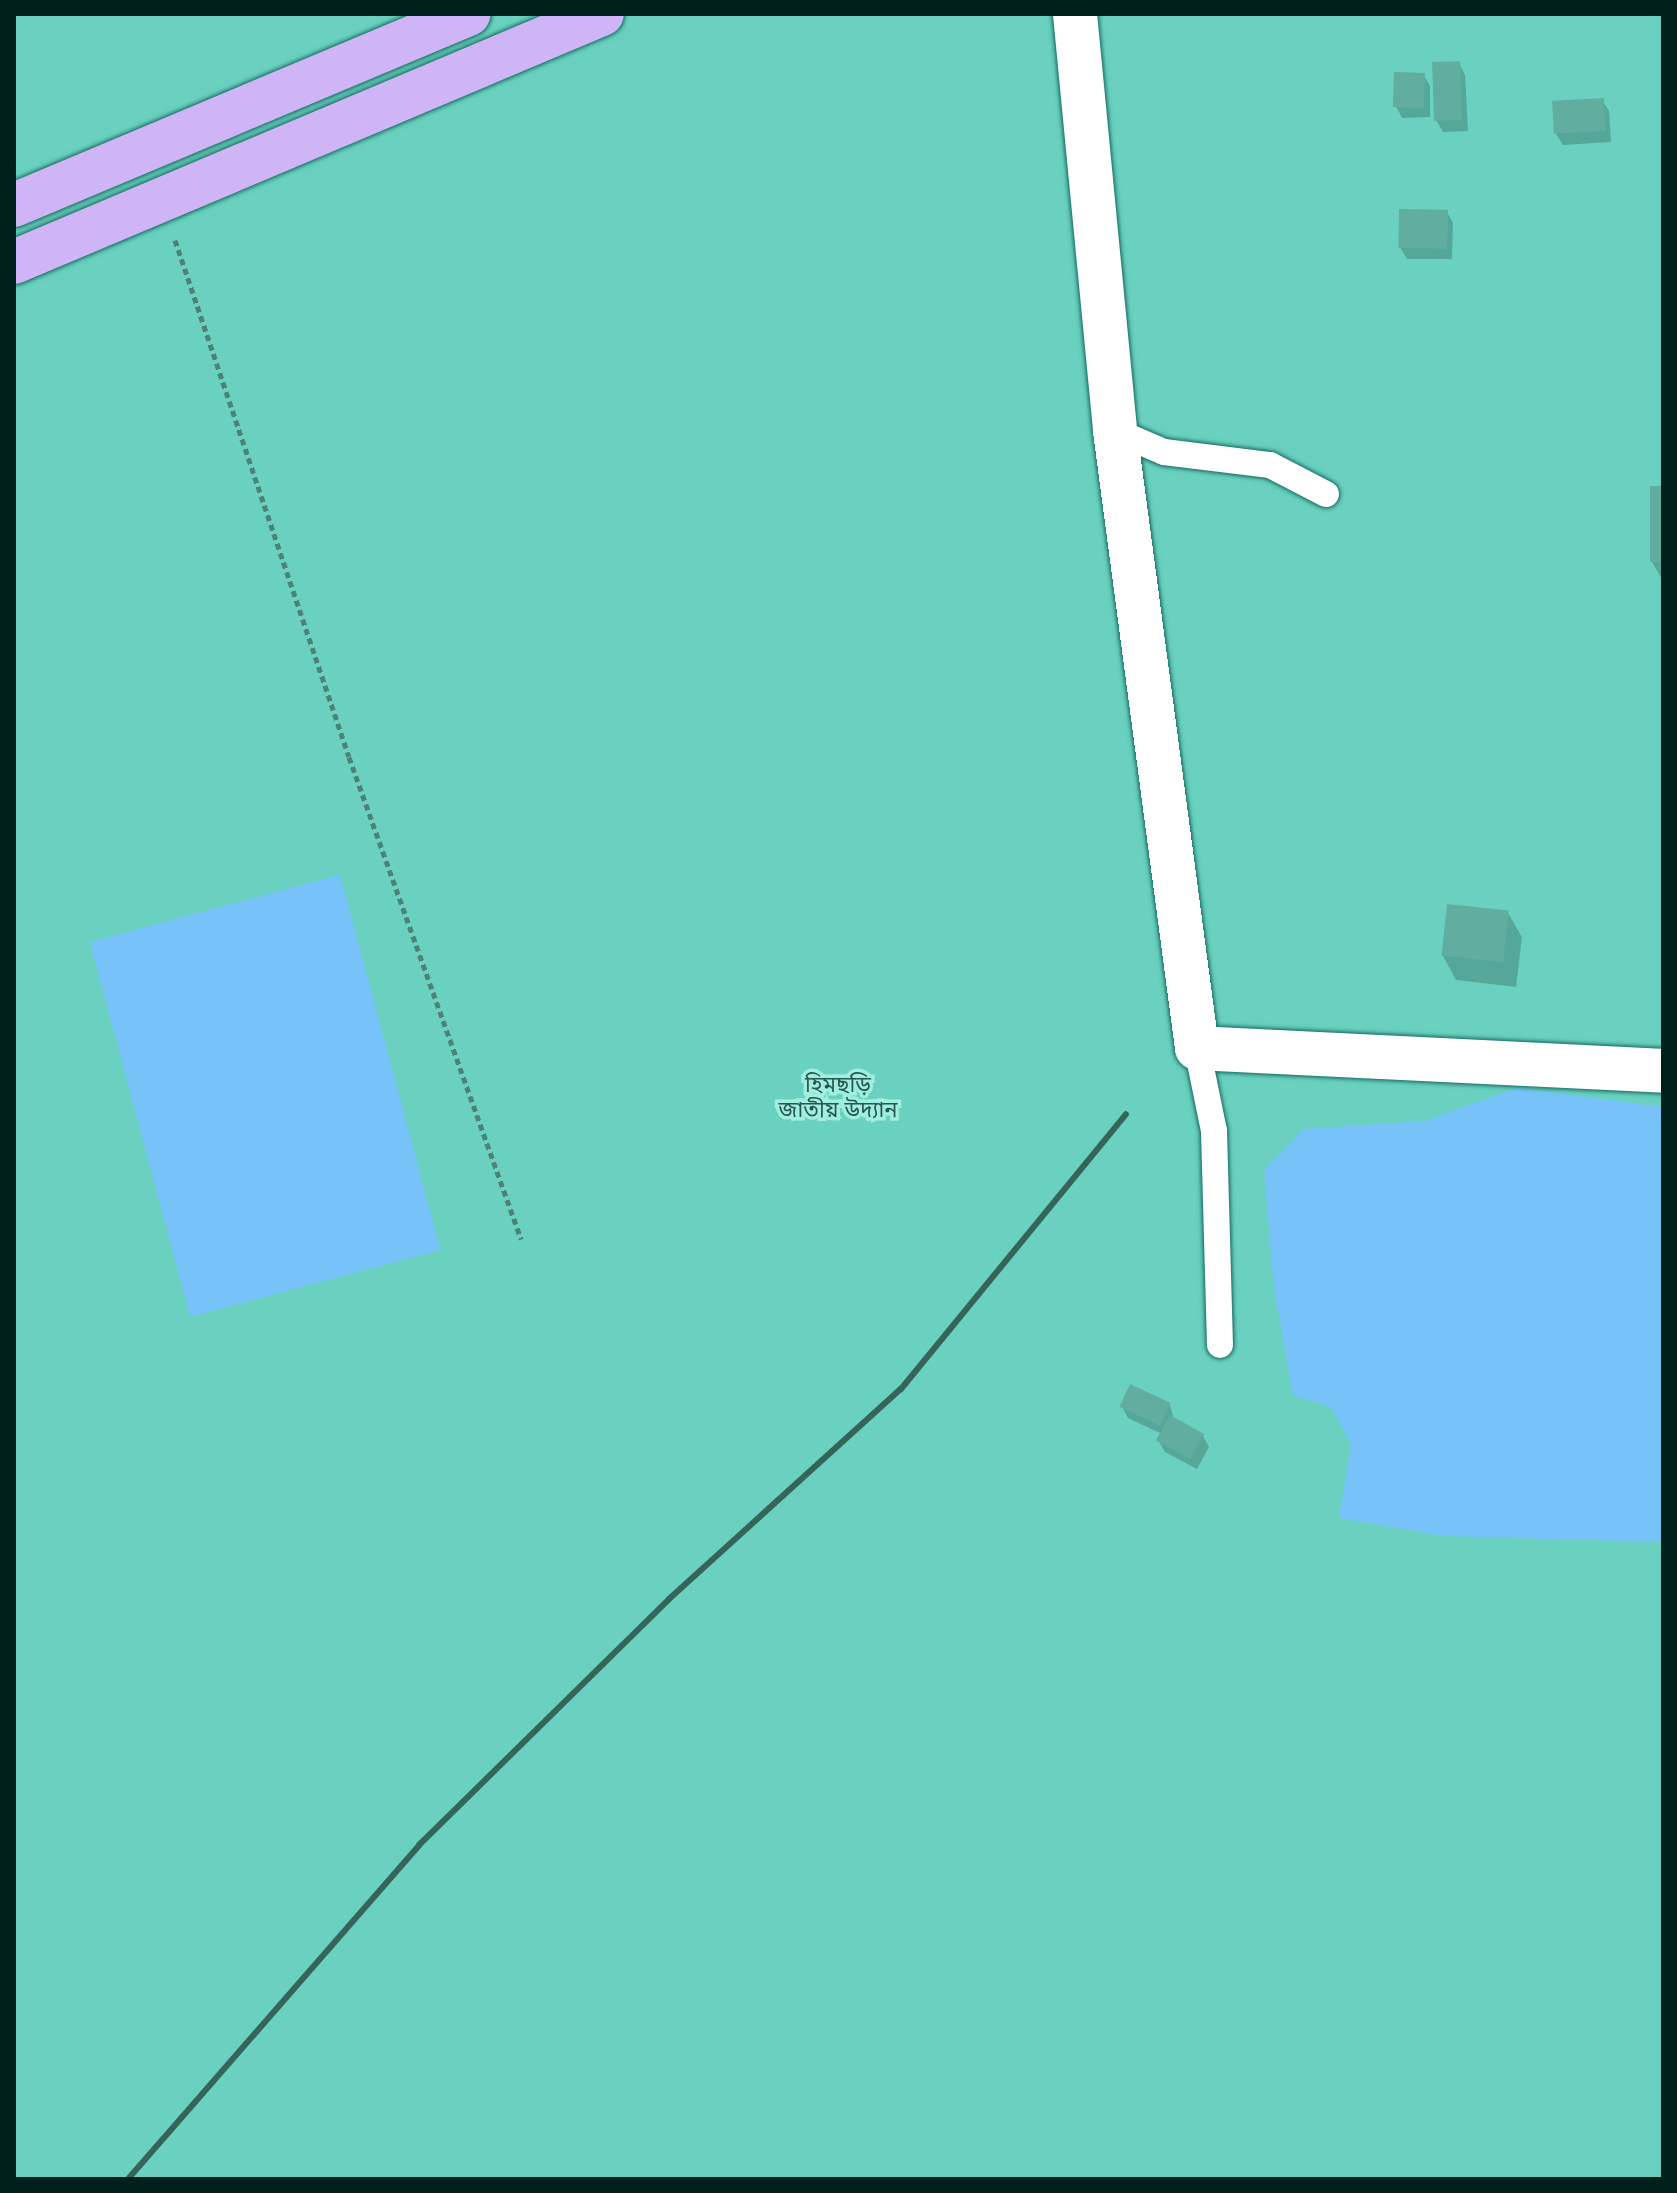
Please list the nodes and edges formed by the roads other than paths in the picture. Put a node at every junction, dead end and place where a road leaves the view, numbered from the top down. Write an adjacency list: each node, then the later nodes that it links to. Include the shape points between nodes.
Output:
1 (468, 14): 4 (main road)
2 (602, 14): 5 (main road)
3 (1075, 14): 6 (street)
4 (14, 205)
5 (14, 262)
6 (1115, 431): 7 (lane, via 1164,452 1270,465); 8 (street)
7 (1326, 494)
8 (1197, 1048): 9 (street); 10 (lane, via 1214,1131)
9 (1663, 1071)
10 (1220, 1345)

